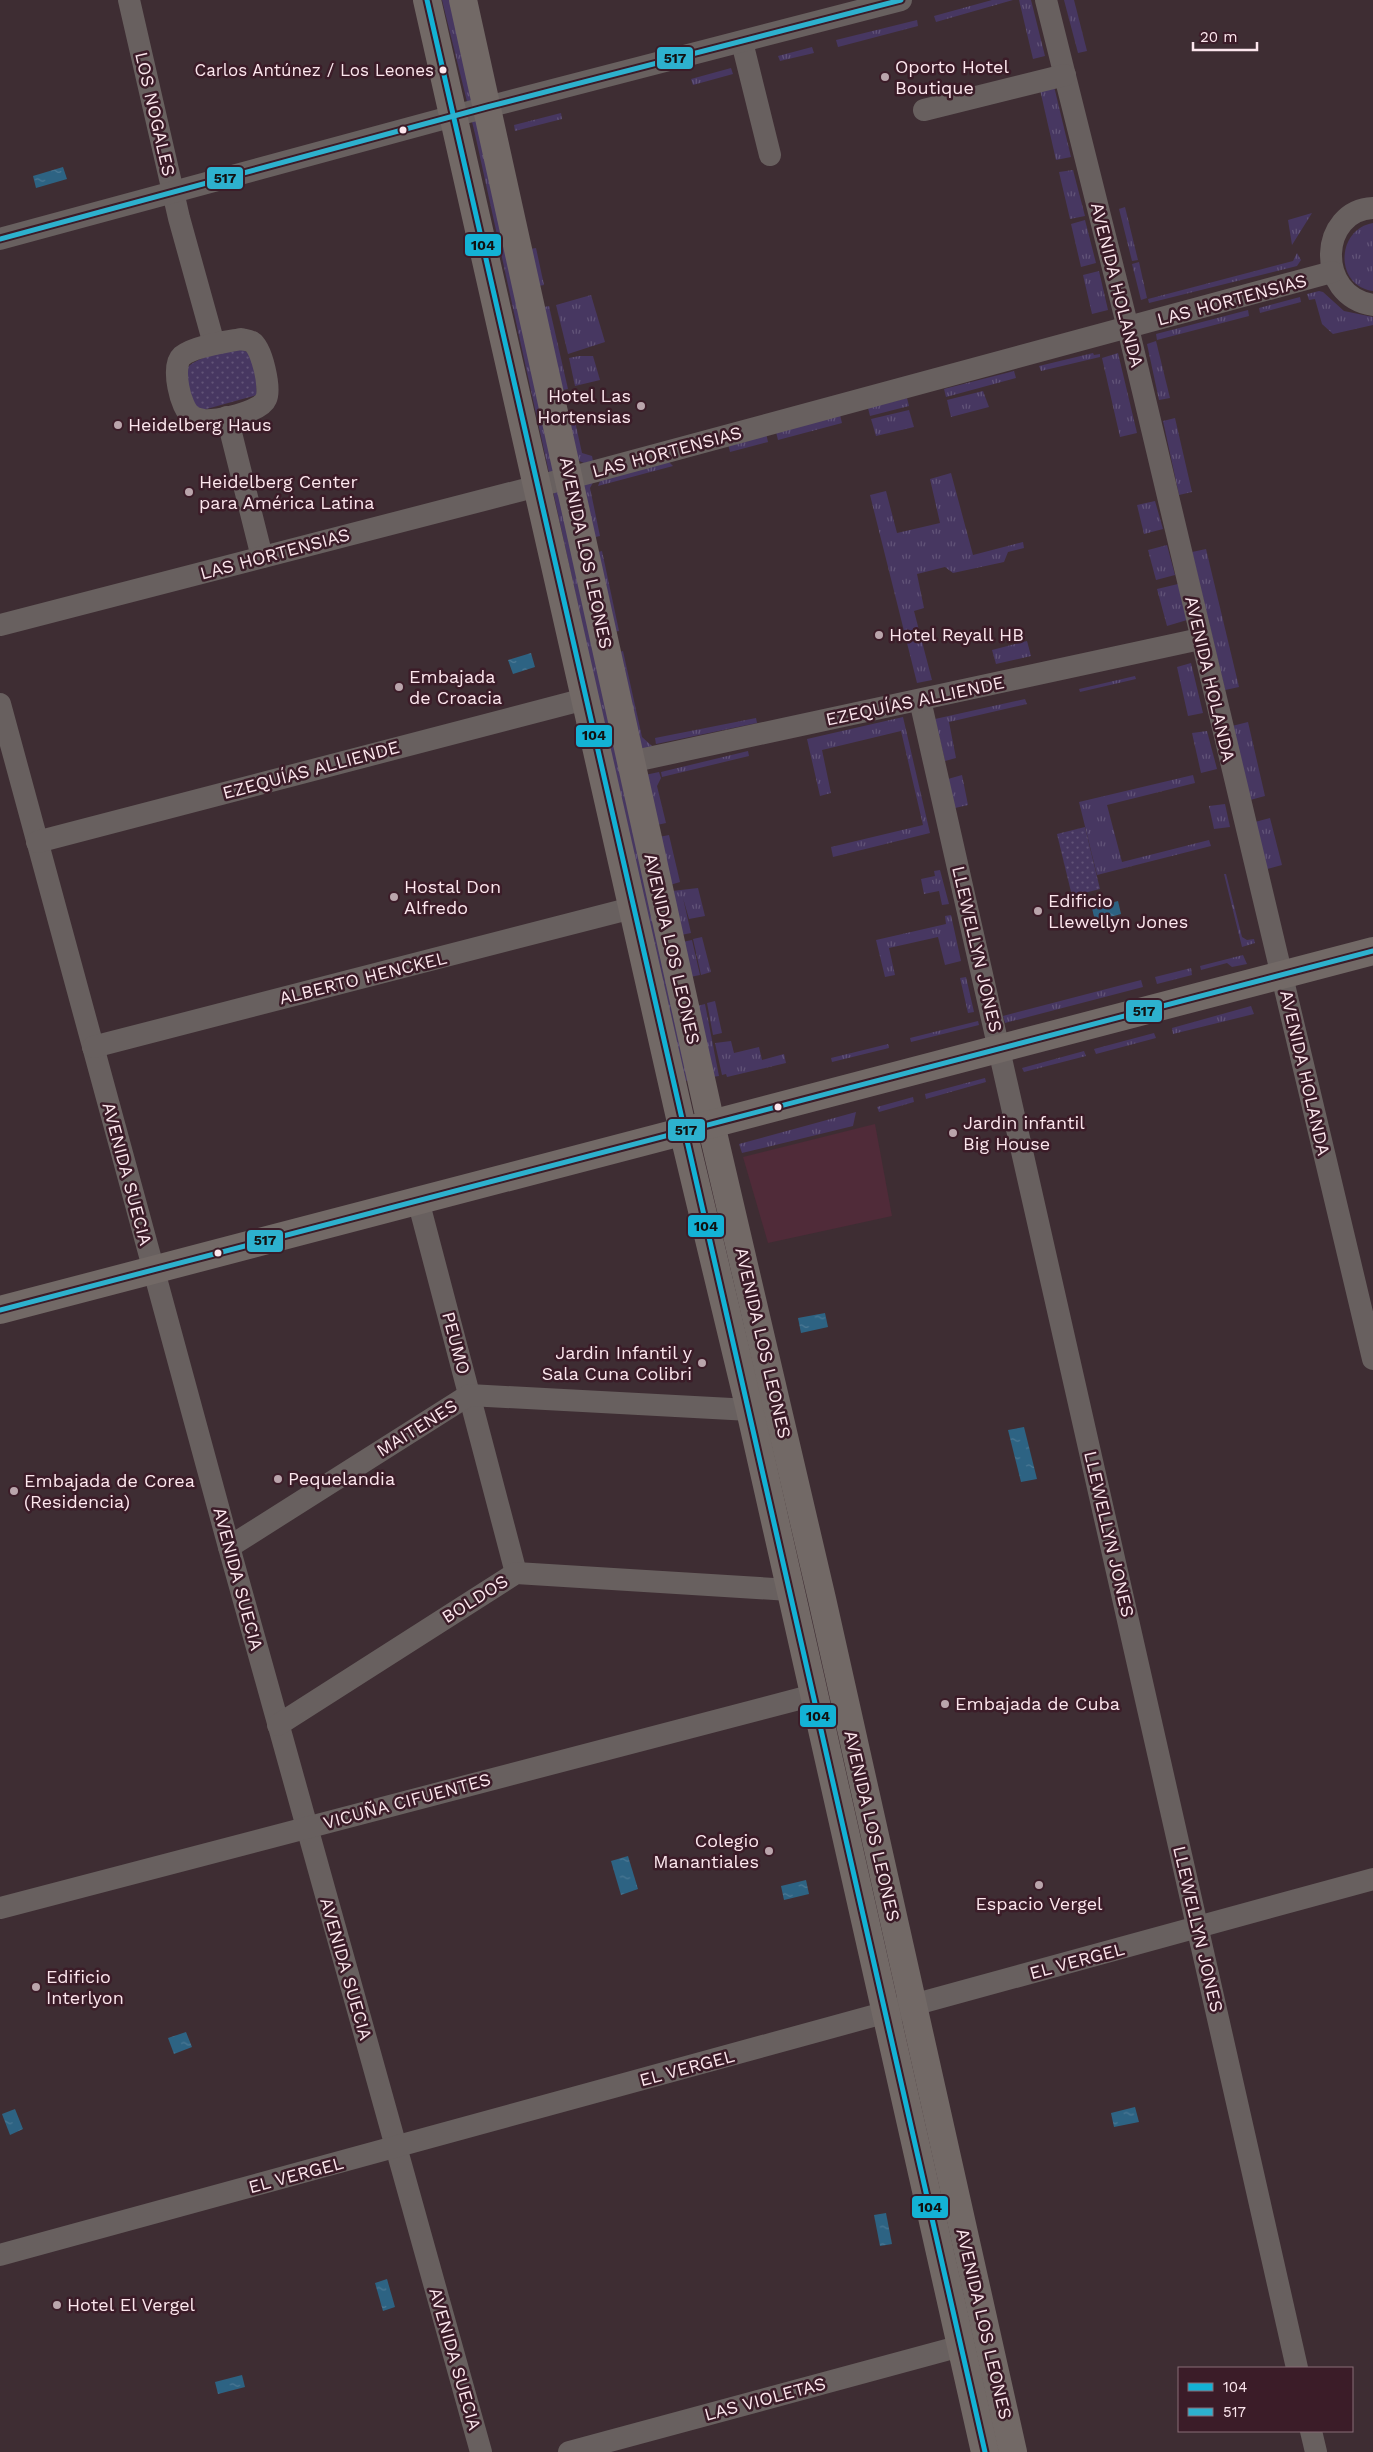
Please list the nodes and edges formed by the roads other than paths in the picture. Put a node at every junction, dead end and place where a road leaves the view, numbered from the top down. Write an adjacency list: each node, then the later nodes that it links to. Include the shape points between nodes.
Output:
1 (129, 0): 12 (street, LOS NOGALES)
2 (427, 0): 10 (main road, AVENIDA LOS LEONES)
3 (463, 0): 8 (main road, AVENIDA LOS LEONES)
4 (901, 0): 6 (street)
5 (1046, 0): 7 (street, AVENIDA HOLANDA)
6 (742, 42): 8 (street); 11 (street)
7 (1065, 75): 9 (street); 17 (street, AVENIDA HOLANDA)
8 (487, 107): 10 (street); 20 (main road, AVENIDA LOS LEONES)
9 (924, 110)
10 (454, 116): 12 (street); 21 (main road, AVENIDA LOS LEONES)
11 (770, 155)
12 (173, 192): 14 (street); 18 (street, LOS NOGALES)
13 (1373, 208): 15 (street, via 1353,214 1341,225 1333,240)
14 (0, 239)
15 (1332, 272): 16 (street, via 1350,297); 17 (street, LAS HORTENSIAS)
16 (1373, 305)
17 (1128, 328): 20 (street, LAS HORTENSIAS); 24 (street, AVENIDA HOLANDA)
18 (214, 344): 19 (street, via 183,355 177,363 176,374 184,406 191,416 204,420); 19 (street, via 241,339 252,342 258,348 269,387 266,400 257,409)
19 (226, 417): 22 (street)
20 (570, 477): 21 (street, LAS HORTENSIAS); 29 (main road, AVENIDA LOS LEONES)
21 (536, 486): 22 (street, LAS HORTENSIAS); 25 (main road, AVENIDA LOS LEONES)
22 (262, 557): 23 (street, LAS HORTENSIAS)
23 (0, 625)
24 (1200, 639): 26 (street, EZEQUÍAS ALLIENDE); 33 (street, AVENIDA HOLANDA)
25 (585, 699): 30 (street, EZEQUÍAS ALLIENDE); 31 (main road, AVENIDA LOS LEONES)
26 (920, 700): 29 (street, EZEQUÍAS ALLIENDE); 35 (street, LLEWELLYN JONES)
27 (0, 704): 28 (street, AVENIDA SUECIA)
28 (4, 732): 30 (street, AVENIDA SUECIA)
29 (630, 762): 36 (main road, AVENIDA LOS LEONES)
30 (37, 842): 34 (street, AVENIDA SUECIA)
31 (632, 908): 34 (street, ALBERTO HENCKEL); 37 (main road, AVENIDA LOS LEONES)
32 (1373, 951): 33 (main road)
33 (1281, 975): 35 (main road); 41 (street, AVENIDA HOLANDA)
34 (93, 1047): 39 (street, AVENIDA SUECIA)
35 (1000, 1049): 36 (main road); 52 (street, LLEWELLYN JONES)
36 (711, 1124): 37 (main road); 53 (main road, AVENIDA LOS LEONES)
37 (683, 1131): 38 (main road); 43 (main road, AVENIDA LOS LEONES)
38 (418, 1200): 39 (main road); 42 (street, PEUMO)
39 (153, 1269): 40 (main road); 44 (street, AVENIDA SUECIA)
40 (0, 1310)
41 (1373, 1359)
42 (469, 1396): 43 (street, MAITENES); 44 (street, MAITENES); 45 (street, PEUMO)
43 (750, 1410): 46 (main road, AVENIDA LOS LEONES)
44 (229, 1547): 48 (street, AVENIDA SUECIA)
45 (516, 1573): 46 (street, BOLDOS); 48 (street, BOLDOS)
46 (790, 1590): 47 (main road, AVENIDA LOS LEONES)
47 (814, 1694): 49 (street, VICUÑA CIFUENTES); 54 (main road, AVENIDA LOS LEONES)
48 (278, 1724): 49 (street, AVENIDA SUECIA)
49 (306, 1828): 51 (street, VICUÑA CIFUENTES); 55 (street, AVENIDA SUECIA)
50 (1373, 1879): 52 (street, EL VERGEL)
51 (0, 1908)
52 (1198, 1928): 53 (street, EL VERGEL); 58 (street, LLEWELLYN JONES)
53 (913, 2006): 54 (street, EL VERGEL); 63 (main road, AVENIDA LOS LEONES)
54 (886, 2013): 55 (street, EL VERGEL); 57 (main road, AVENIDA LOS LEONES)
55 (396, 2148): 56 (street, EL VERGEL); 60 (street, AVENIDA SUECIA)
56 (0, 2255)
57 (961, 2346): 61 (street, LAS VIOLETAS); 62 (main road, AVENIDA LOS LEONES)
58 (1297, 2367)
59 (1312, 2432): 64 (street)
60 (482, 2452)
61 (570, 2452)
62 (985, 2452)
63 (1013, 2452)
64 (1316, 2452)

